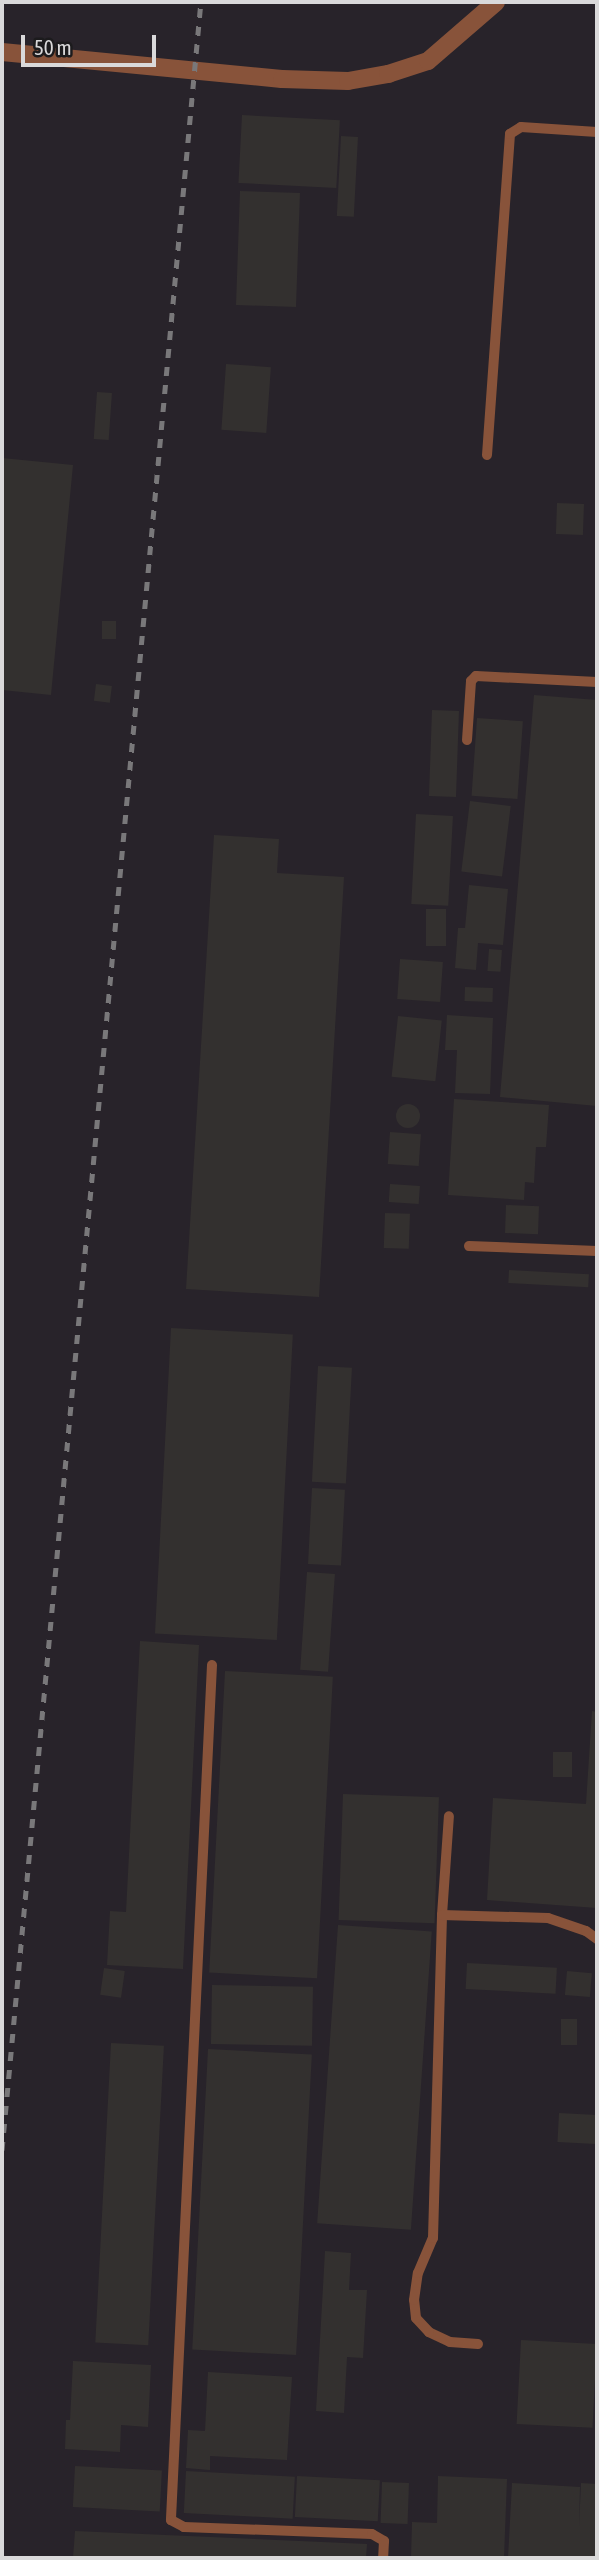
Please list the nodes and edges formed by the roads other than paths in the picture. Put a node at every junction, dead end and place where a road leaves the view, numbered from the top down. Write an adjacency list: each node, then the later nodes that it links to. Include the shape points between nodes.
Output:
1 (496, 2): 2 (street, via 428,61 348,81 282,79)
2 (2, 52)
3 (597, 132): 4 (lane, via 521,127 510,134)
4 (487, 455)
5 (597, 682): 6 (lane, via 476,676 471,681)
6 (467, 740)
7 (469, 1246): 8 (lane)
8 (597, 1251)
9 (212, 1665): 14 (lane, via 171,2520 184,2527 372,2534 384,2541)
10 (449, 1816): 11 (lane)
11 (442, 1915): 12 (lane, via 548,1918); 13 (lane, via 433,2238 418,2273 414,2300 416,2318 429,2332 450,2342)
12 (597, 1939)
13 (478, 2344)
14 (383, 2558)

